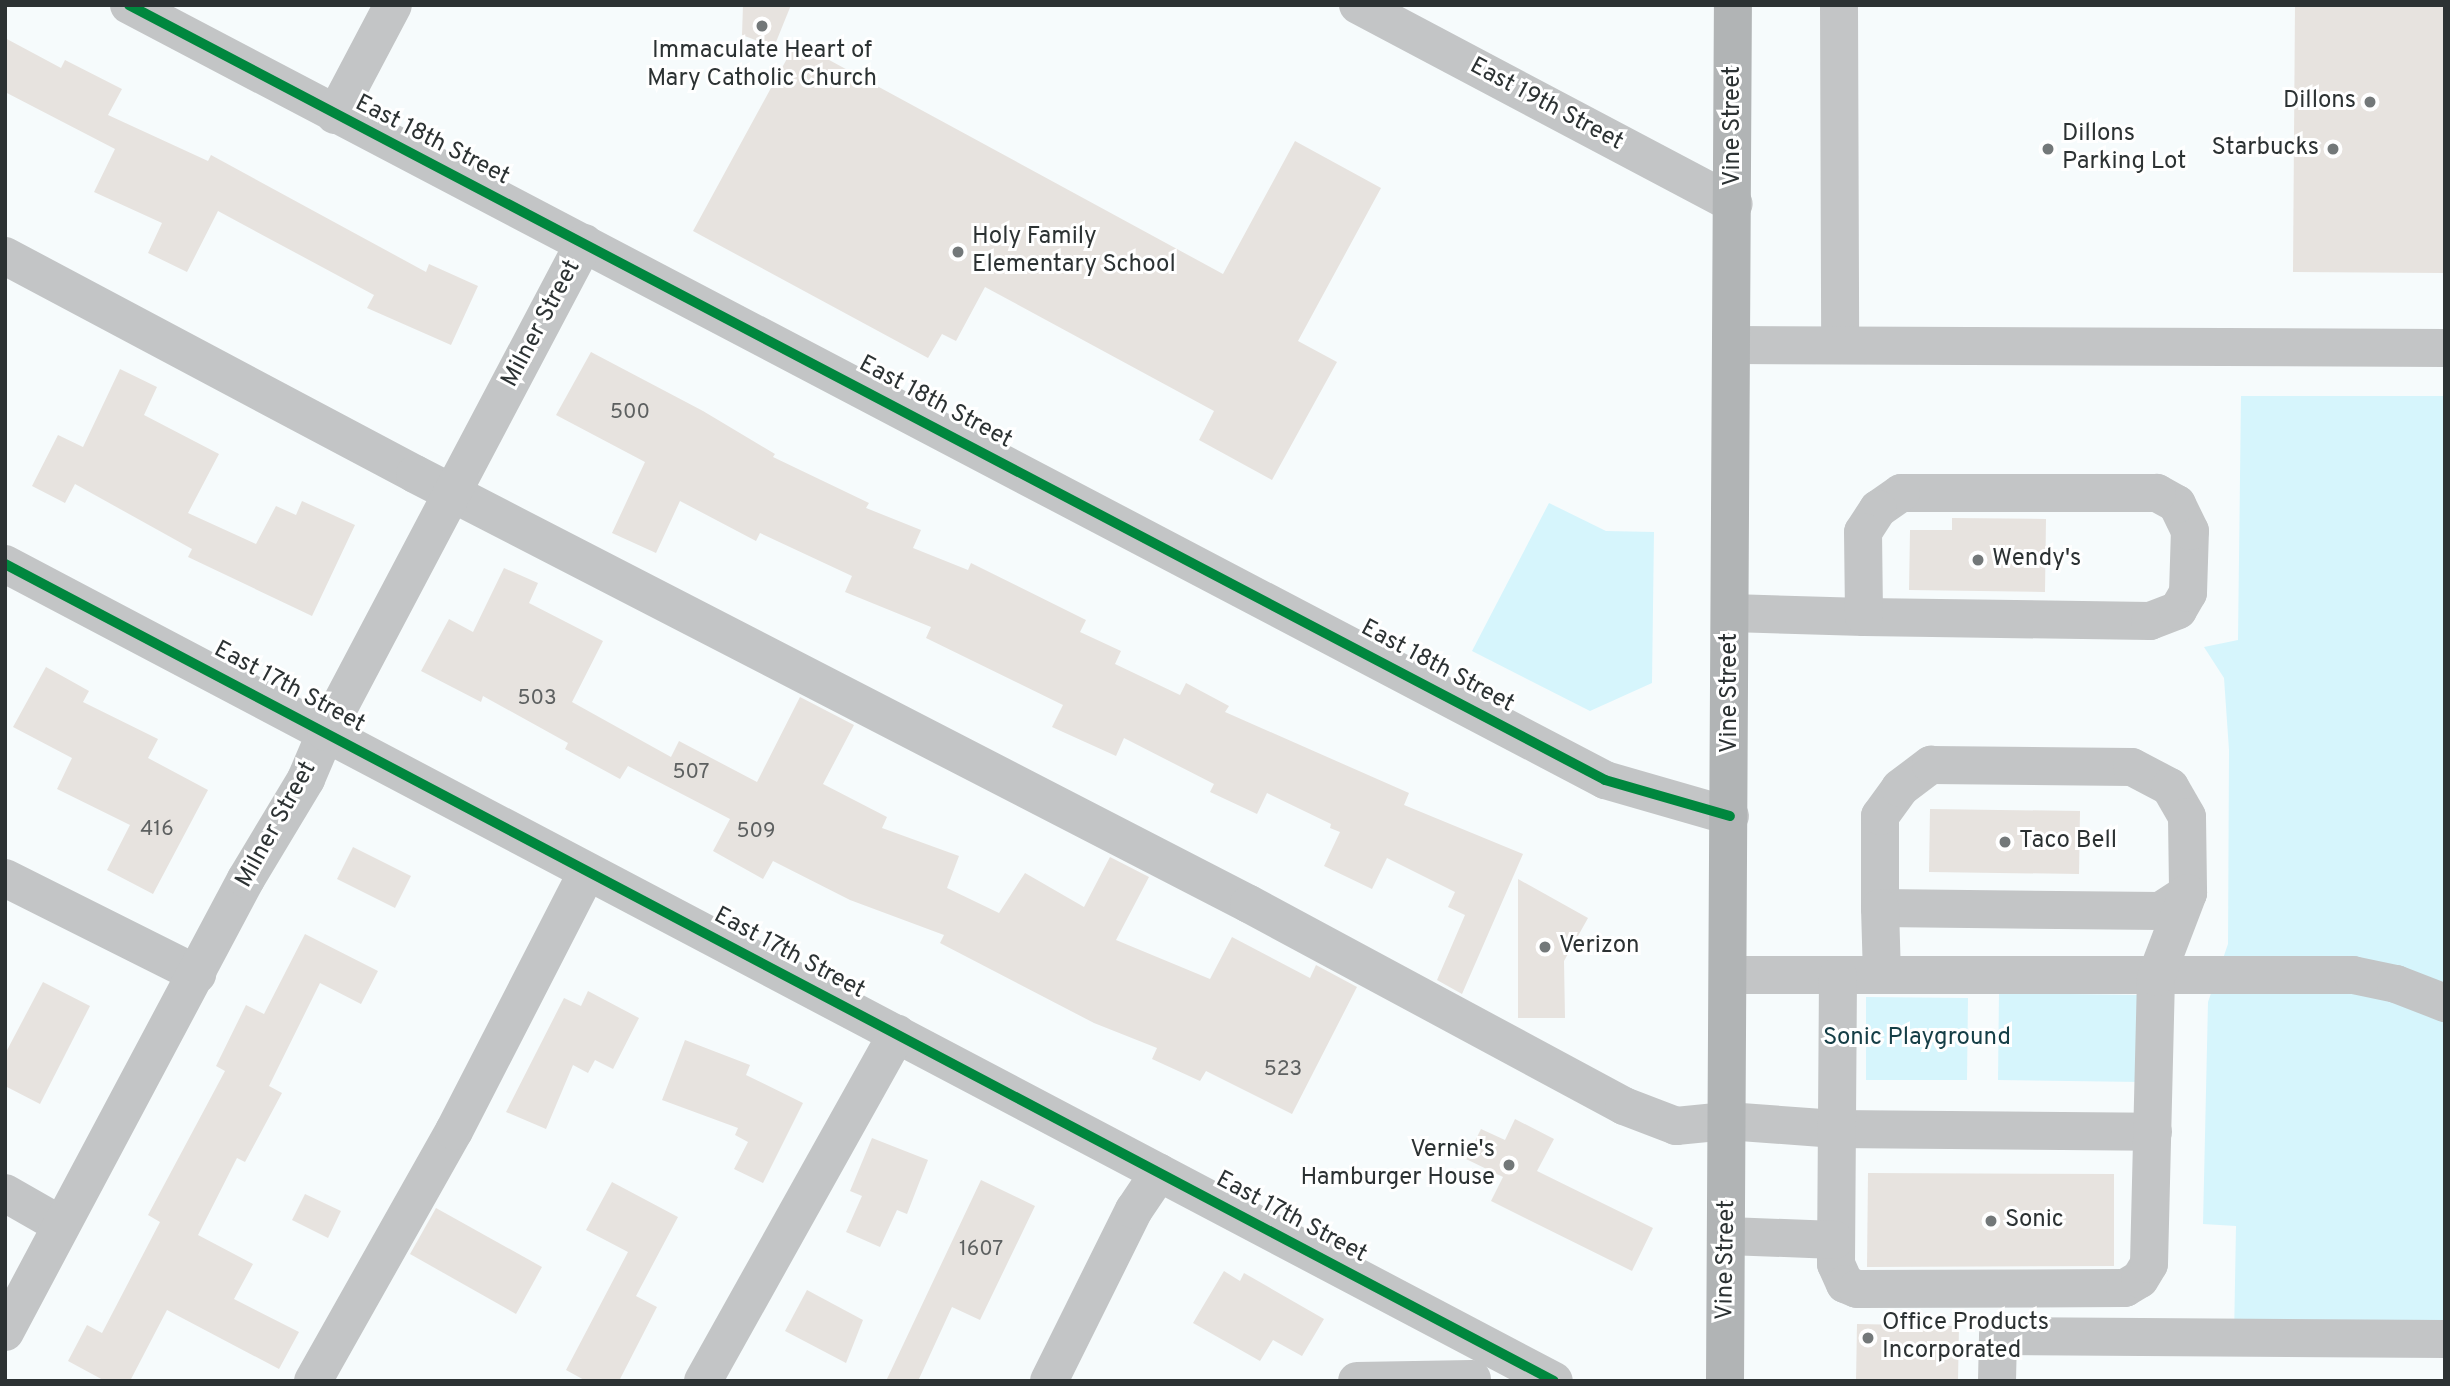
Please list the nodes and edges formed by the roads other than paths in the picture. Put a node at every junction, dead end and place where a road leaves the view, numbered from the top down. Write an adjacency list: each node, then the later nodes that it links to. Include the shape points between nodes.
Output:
1 (129, 5): 6 (street, East 18th Street)
2 (393, 5): 6 (street)
3 (1358, 5): 7 (street, East 19th Street)
4 (1733, 5): 7 (main road, Vine Street)
5 (1839, 5): 11 (street)
6 (335, 115): 8 (street, East 18th Street)
7 (1734, 204): 10 (main road, Vine Street)
8 (584, 243): 13 (street, Milner Street); 18 (street, East 18th Street, via 1605,780)
9 (5, 256): 13 (street)
10 (1733, 345): 11 (street); 15 (main road, Vine Street)
11 (1840, 345): 12 (street)
12 (2445, 348)
13 (453, 494): 17 (street, Milner Street); 30 (street, via 1237,898 1624,1106 1676,1126)
14 (5, 564): 17 (street, East 17th Street)
15 (1731, 613): 16 (street); 18 (main road, Vine Street)
16 (1864, 617): 16 (street, via 2150,621 2178,610 2188,593 2190,531 2177,504 2157,493 1901,494 1878,509 1863,532)
17 (326, 732): 19 (street, East 17th Street); 23 (street, Milner Street, via 306,779)
18 (1730, 816): 24 (main road, Vine Street)
19 (587, 872): 29 (street, East 17th Street); 41 (street, via 454,1131)
20 (5, 878): 23 (street)
21 (2188, 893): 22 (street, via 2160,911); 22 (street, via 2187,817 2170,787 2132,767 1931,765 1900,788 1880,816); 27 (street)
22 (1880, 908): 25 (street)
23 (197, 974): 35 (street, Milner Street)
24 (1729, 975): 26 (street); 30 (main road, Vine Street)
25 (1882, 975): 26 (street); 27 (street)
26 (1838, 976): 31 (street)
27 (2156, 976): 28 (street, via 2353,975 2396,984); 32 (street)
28 (2445, 1003)
29 (897, 1034): 33 (street, East 17th Street); 42 (street)
30 (1727, 1121): 31 (street); 36 (main road, Vine Street)
31 (1836, 1129): 32 (street); 37 (street)
32 (2153, 1132): 37 (street, via 2150,1264 2140,1279 2125,1288 1857,1289 1839,1276)
33 (1158, 1172): 40 (street, East 17th Street); 43 (street)
34 (5, 1193): 35 (street)
35 (61, 1225): 38 (street, Milner Street)
36 (1728, 1236): 37 (street); 46 (main road, Vine Street)
37 (1835, 1240)
38 (5, 1332)
39 (2445, 1339): 47 (street, via 1998,1336)
40 (1478, 1369): 44 (street); 45 (street, East 17th Street)
41 (313, 1381)
42 (703, 1381)
43 (1049, 1381)
44 (1357, 1381)
45 (1554, 1381)
46 (1725, 1381)
47 (1997, 1381)

